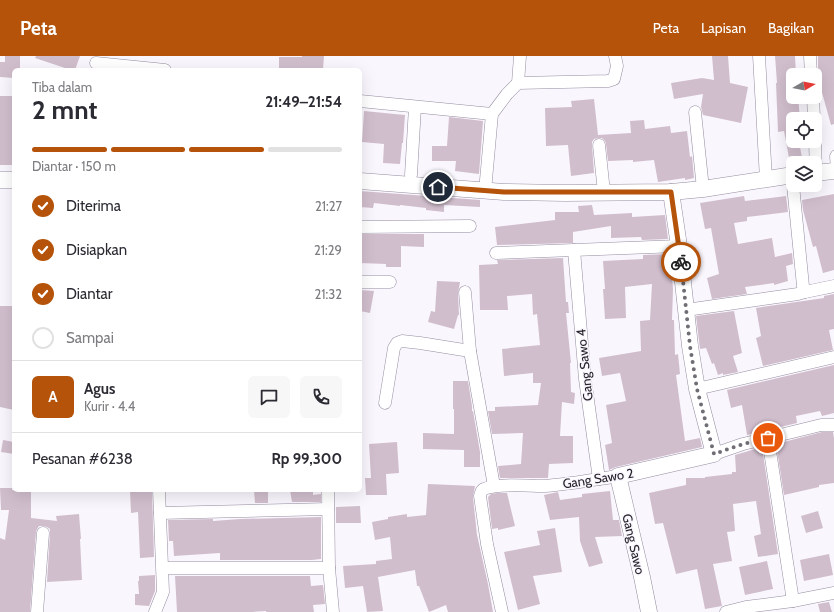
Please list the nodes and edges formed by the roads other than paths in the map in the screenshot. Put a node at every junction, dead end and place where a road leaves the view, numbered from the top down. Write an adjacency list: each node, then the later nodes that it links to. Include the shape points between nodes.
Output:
1 (520, 56): 8 (street)
2 (615, 56): 8 (street, via 617,66 614,79 608,81)
3 (759, 56): 19 (street)
4 (810, 56): 7 (street)
5 (96, 63): 6 (street)
6 (145, 68)
7 (811, 68)
8 (518, 83): 12 (street)
9 (362, 101): 10 (street)
10 (415, 107): 12 (street); 17 (street)
11 (695, 112): 23 (street)
12 (492, 114): 24 (street)
13 (599, 145): 25 (street)
14 (834, 154): 15 (lane)
15 (834, 171): 16 (street)
16 (822, 172)
17 (411, 175)
18 (786, 176): 19 (street)
19 (766, 179): 23 (street)
20 (0, 180): 21 (street)
21 (12, 180)
22 (362, 182): 24 (street)
23 (703, 189): 26 (street)
24 (485, 191): 25 (street)
25 (604, 192): 26 (street)
26 (671, 192): 30 (street)
27 (794, 192): 37 (street)
28 (470, 226): 29 (street)
29 (362, 227)
30 (679, 246): 31 (street); 38 (street)
31 (574, 250): 32 (street); 47 (street, Gang Sawo 4, via 585,379)
32 (496, 253)
33 (362, 282): 34 (street)
34 (390, 282)
35 (834, 286): 37 (street)
36 (465, 292): 39 (street)
37 (805, 292): 38 (street)
38 (686, 310): 41 (street)
39 (470, 351): 42 (street, via 402,341 397,343); 48 (street)
40 (834, 357): 41 (street)
41 (697, 389): 45 (street)
42 (385, 403)
43 (834, 425): 44 (street, Gang Sawo 2, via 820,425)
44 (768, 438): 45 (street, Gang Sawo 2); 57 (street)
45 (714, 454): 46 (street, Gang Sawo 2)
46 (618, 476): 47 (street, Gang Sawo 2); 62 (street, Gang Sawo)
47 (599, 479): 48 (street, Gang Sawo 2, via 545,486)
48 (494, 486): 61 (street, via 483,489 480,496 487,544)
49 (159, 492): 52 (street)
50 (328, 492): 51 (street)
51 (328, 509): 52 (street); 55 (street)
52 (160, 513): 54 (street)
53 (43, 533): 58 (street)
54 (163, 568): 55 (street); 59 (street, via 163,592)
55 (329, 568): 60 (street)
56 (834, 593): 57 (street)
57 (793, 601): 63 (street)
58 (37, 612)
59 (155, 612)
60 (332, 612)
61 (502, 612)
62 (649, 612)
63 (726, 612)

